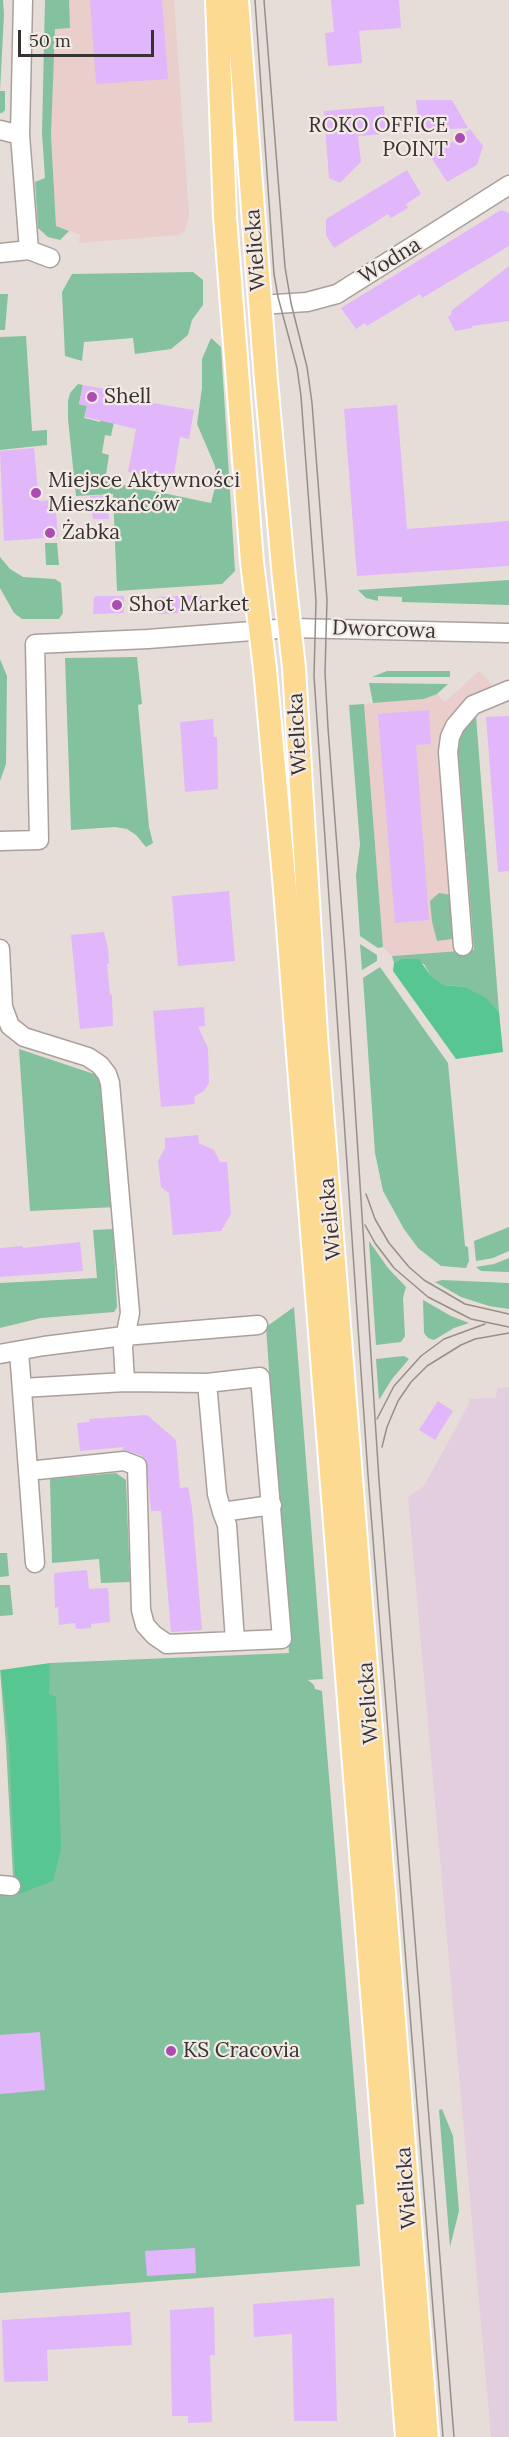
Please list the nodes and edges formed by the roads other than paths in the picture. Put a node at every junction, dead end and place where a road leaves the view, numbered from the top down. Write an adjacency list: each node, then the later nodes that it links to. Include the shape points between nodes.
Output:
1 (23, 0): 5 (street)
2 (217, 0): 12 (main road, Wielicka, via 225,217)
3 (237, 0): 10 (main road, Wielicka)
4 (0, 130): 5 (street)
5 (21, 135): 7 (street)
6 (509, 185): 10 (street, Wodna, via 337,294 307,302)
7 (29, 250): 8 (street); 9 (street)
8 (0, 253)
9 (50, 258)
10 (260, 305): 11 (main road, Wielicka)
11 (291, 628): 12 (street, Dworcowa); 13 (street, Dworcowa); 31 (main road, Wielicka, via 316,1035)
12 (259, 631): 15 (street, via 35,644 39,840); 30 (main road, Wielicka, via 285,889)
13 (509, 633)
14 (509, 690): 16 (street, via 473,705 450,737)
15 (0, 841)
16 (463, 946)
17 (0, 949): 19 (street, via 3,1007 10,1026 24,1037 88,1057 100,1065 110,1083 130,1313)
18 (258, 1324): 19 (street)
19 (124, 1336): 20 (street); 22 (street)
20 (19, 1351): 21 (street); 24 (street)
21 (0, 1354)
22 (125, 1382): 23 (street); 24 (street)
23 (207, 1383): 26 (street, via 260,1377); 27 (street)
24 (22, 1388): 25 (street)
25 (28, 1472): 28 (street); 29 (street, via 124,1461 136,1466 141,1611 145,1625 167,1644)
26 (272, 1505): 27 (street); 29 (street, via 282,1639)
27 (222, 1512): 29 (street, via 227,1525)
28 (34, 1563)
29 (235, 1641)
30 (407, 2437)
31 (427, 2437)

